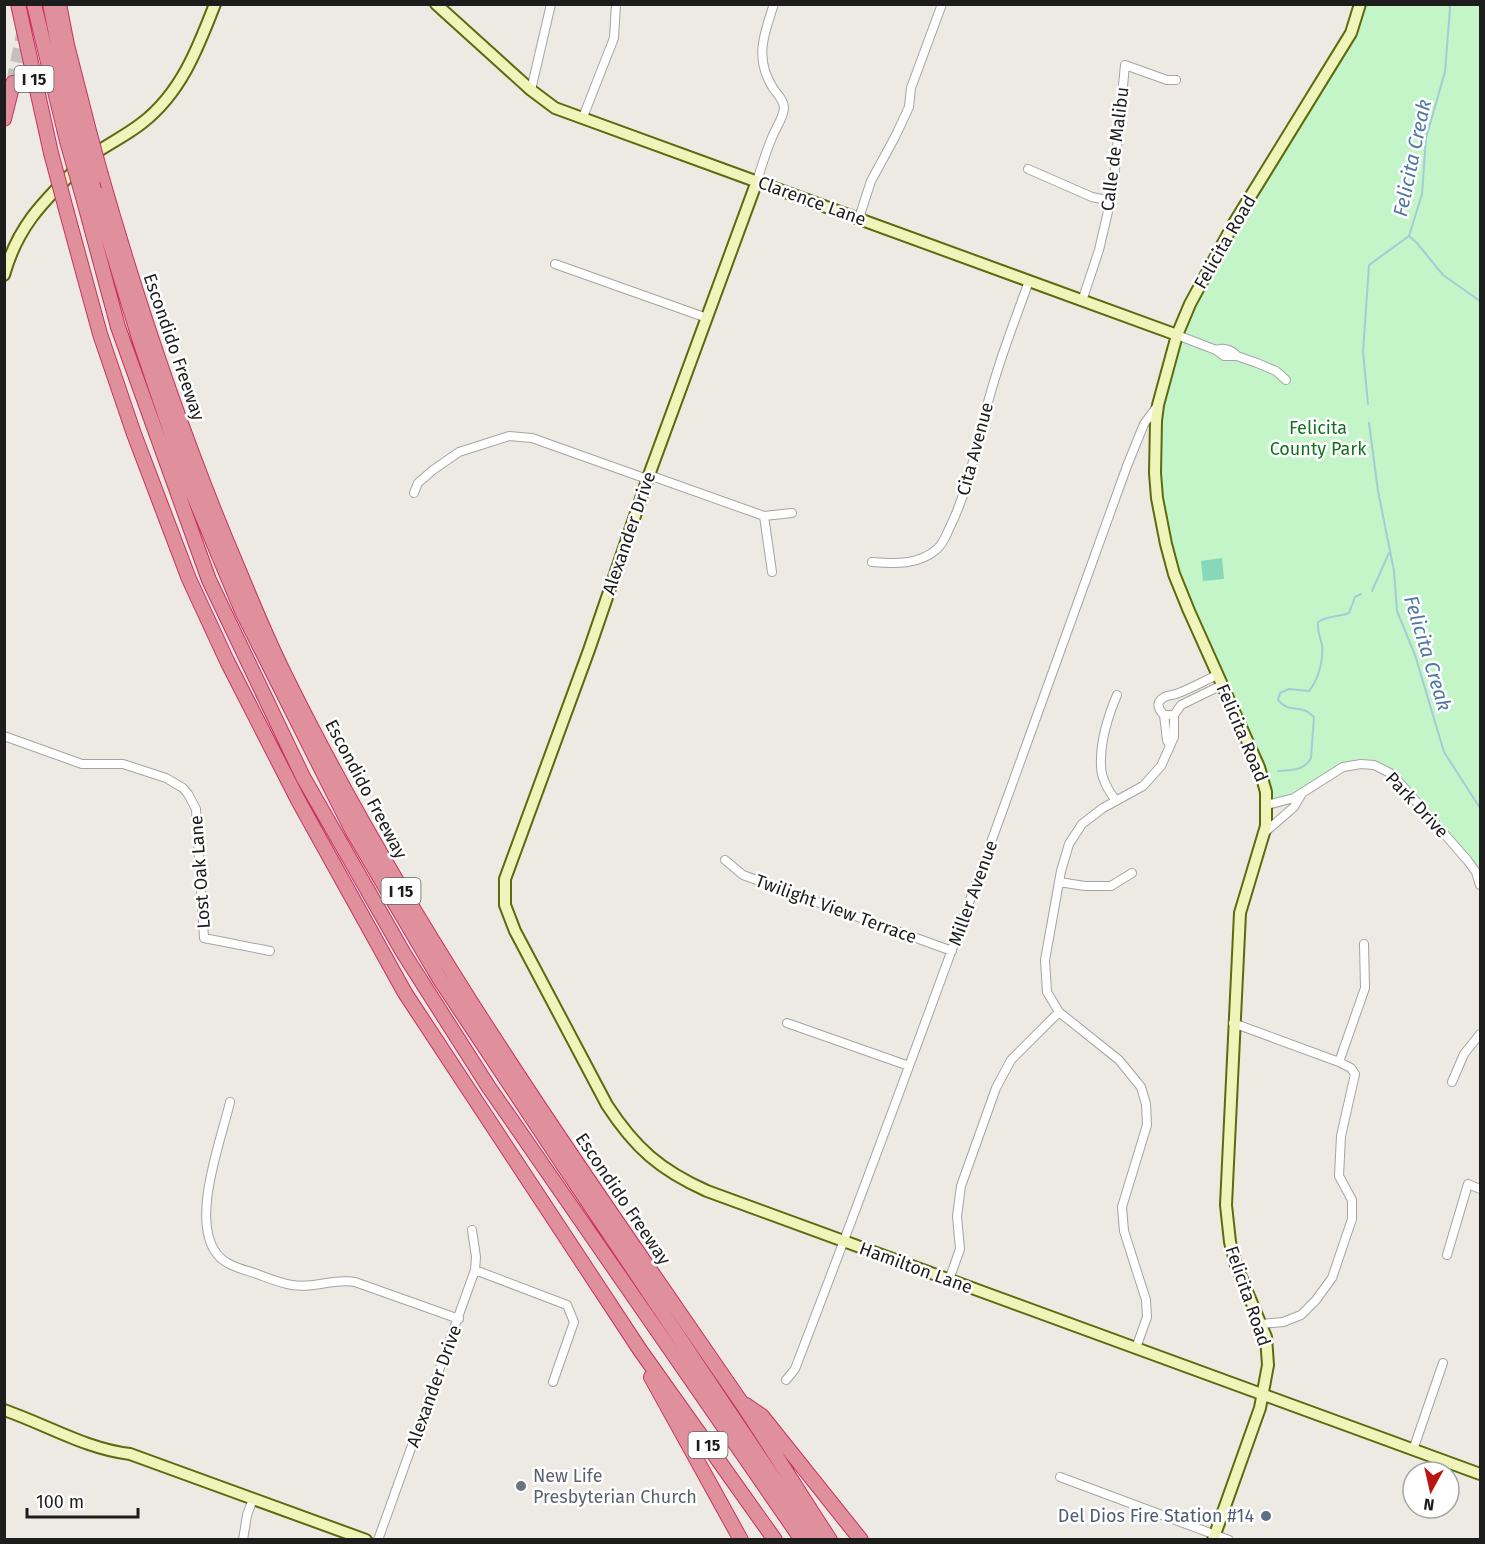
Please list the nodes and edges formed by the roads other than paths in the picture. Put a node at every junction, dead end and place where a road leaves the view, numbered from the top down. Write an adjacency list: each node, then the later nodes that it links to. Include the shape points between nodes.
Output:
1 (18, 4): 72 (highway, I 15, bridge, via 51,153 100,334 189,579 298,800 405,993)
2 (34, 4): 17 (highway)
3 (50, 4): 17 (highway)
4 (59, 4): 17 (highway, Escondido Freeway / I 15)
5 (215, 4): 24 (street, via 197,51 163,104 141,124 80,164 47,198 29,218)
6 (436, 4): 14 (street, Clarence Lane)
7 (551, 4): 14 (street)
8 (616, 4): 15 (street, via 614,38)
9 (774, 4): 19 (street, via 763,38 763,65 784,108)
10 (942, 4): 22 (street, via 911,88 909,107 871,181)
11 (1360, 4): 28 (street, Felicita Road, via 1351,33 1234,223)
12 (1176, 80): 21 (street, Calle de Malibu, via 1125,65)
13 (14, 83): 16 (highway)
14 (531, 90): 15 (street, Clarence Lane, via 555,108)
15 (583, 117): 19 (street, Clarence Lane)
16 (4, 119)
17 (79, 136): 20 (highway, bridge); 77 (highway, Escondido Freeway / I 15, bridge, via 101,175 170,395 211,504 280,664 316,736 373,843 437,950)
18 (1028, 169): 21 (street, via 1092,197)
19 (757, 181): 22 (street, Clarence Lane); 27 (street, Alexander Drive)
20 (89, 193): 83 (highway, via 186,477 242,610 353,832 440,978 772,1475); 90 (highway, via 118,327 209,580 303,777 404,954 488,1086)
21 (1111, 201): 26 (street, Calle de Malibu)
22 (859, 218): 25 (street, Clarence Lane)
23 (555, 264): 27 (street)
24 (4, 275)
25 (1029, 281): 26 (street, Clarence Lane); 35 (street, Cita Avenue, via 992,385 970,478 943,542 918,560 897,565)
26 (1082, 301): 28 (street, Clarence Lane)
27 (707, 318): 31 (street, Alexander Drive)
28 (1177, 335): 29 (street, Clarence Lane, via 1224,356 1237,356 1276,371); 30 (street, Felicita Road)
29 (1286, 380)
30 (1158, 405): 37 (street, Felicita Road, via 1156,483 1166,544 1174,574); 54 (street, Miller Avenue, via 1144,424 1127,466)
31 (648, 477): 32 (street, via 532,438 508,436 459,453 418,483); 34 (street); 51 (street, Alexander Drive)
32 (414, 493)
33 (792, 513): 34 (street)
34 (764, 516): 36 (street)
35 (872, 562)
36 (772, 572)
37 (1219, 680): 39 (street, via 1165,696 1158,706); 40 (street, via 1181,705); 45 (street, Felicita Road, via 1259,767)
38 (1116, 695): 44 (street, via 1101,768)
39 (1164, 715): 40 (street); 42 (street)
40 (1174, 715): 42 (street)
41 (4, 736): 53 (street, Lost Oak Lane, via 82,764 123,764 183,788 196,809 204,938)
42 (1170, 746): 44 (street, via 1161,766 1143,786)
43 (1302, 794): 45 (street, Park Drive); 46 (street, Park Drive, via 1294,807); 50 (street, Park Drive, via 1343,767 1381,767 1396,778 1468,861)
44 (1116, 801): 49 (street, via 1082,824 1069,844)
45 (1267, 805): 46 (street, Felicita Road)
46 (1264, 834): 57 (street, Felicita Road, via 1240,913)
47 (725, 860): 54 (street, Twilight View Terrace, via 743,875)
48 (1132, 873): 49 (street, via 1111,886)
49 (1059, 882): 55 (street, via 1045,960 1047,992)
50 (1480, 885)
51 (504, 886): 65 (street, Hamilton Lane, via 505,905 514,931 607,1105 634,1143 661,1167 690,1183)
52 (1364, 944): 59 (street, via 1365,988)
53 (270, 951)
54 (952, 951): 60 (street, Miller Avenue)
55 (1059, 1012): 68 (street, via 1011,1060 996,1088 961,1186 957,1216 960,1249); 71 (street, via 1119,1060 1141,1087 1146,1104 1147,1125 1122,1207 1124,1231 1146,1300 1147,1317)
56 (787, 1023): 60 (street)
57 (1233, 1023): 59 (street); 70 (street, Felicita Road, via 1226,1220 1236,1265)
58 (1480, 1034): 61 (street, via 1464,1054)
59 (1339, 1062): 70 (street, via 1355,1074 1341,1136 1340,1176 1352,1200 1351,1226 1332,1278 1316,1300 1292,1320)
60 (909, 1066): 65 (street, Miller Avenue)
61 (1452, 1082)
62 (230, 1102): 69 (street, via 206,1202 208,1239 217,1254 230,1265 290,1285 355,1282)
63 (1480, 1189): 66 (street, via 1468,1184)
64 (472, 1230): 67 (street, Alexander Drive)
65 (844, 1241): 68 (street, Hamilton Lane); 74 (street, Miller Avenue, via 795,1369)
66 (1447, 1255)
67 (475, 1270): 69 (street, Alexander Drive); 75 (street, via 567,1305 574,1322)
68 (949, 1280): 71 (street, Hamilton Lane)
69 (459, 1319): 87 (street, Alexander Drive)
70 (1262, 1324): 76 (street, Felicita Road, via 1268,1350)
71 (1136, 1348): 76 (street, Hamilton Lane)
72 (640, 1350): 88 (highway, via 652,1380); 89 (highway, I 15)
73 (1443, 1363): 79 (street)
74 (786, 1380)
75 (553, 1382)
76 (1263, 1395): 79 (street, Hamilton Lane); 84 (street, Felicita Road)
77 (740, 1401): 83 (highway, Escondido Freeway / I 15); 91 (highway, via 762,1416)
78 (4, 1410): 82 (street)
79 (1413, 1450): 80 (street, Hamilton Lane)
80 (1480, 1474)
81 (1060, 1477): 84 (street)
82 (253, 1499): 85 (street); 86 (street)
83 (824, 1537)
84 (1214, 1537): 92 (street)
85 (243, 1539)
86 (366, 1539)
87 (378, 1539)
88 (741, 1539)
89 (776, 1539)
90 (802, 1539)
91 (861, 1539)
92 (1229, 1539)

